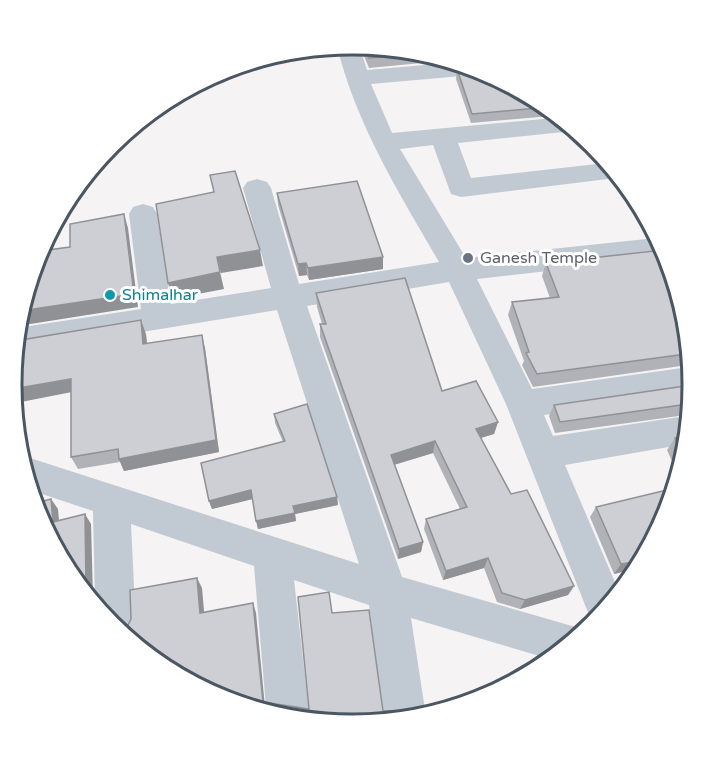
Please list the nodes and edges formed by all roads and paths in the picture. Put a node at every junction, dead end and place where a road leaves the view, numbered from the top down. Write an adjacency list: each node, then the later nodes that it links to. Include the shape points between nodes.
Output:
1 (350, 54): 3 (street)
2 (451, 70): 3 (street)
3 (357, 78): 6 (street)
4 (556, 126): 5 (street)
5 (443, 136): 6 (street); 7 (street, via 461,188)
6 (383, 142): 11 (street)
7 (604, 172)
8 (257, 188): 12 (street)
9 (143, 214): 13 (street)
10 (652, 249): 11 (street)
11 (458, 270): 12 (street); 16 (street)
12 (288, 296): 13 (street); 22 (street)
13 (157, 316): 14 (street)
14 (25, 339)
15 (682, 381): 16 (street)
16 (523, 404): 18 (street)
17 (678, 431): 18 (street)
18 (543, 453): 23 (street)
19 (36, 476): 20 (street)
20 (111, 501): 21 (street); 24 (street)
21 (272, 553): 22 (street); 26 (street)
22 (387, 590): 25 (street, via 515,631); 27 (street)
23 (608, 592)
24 (113, 610)
25 (559, 640)
26 (288, 707)
27 (403, 709)

